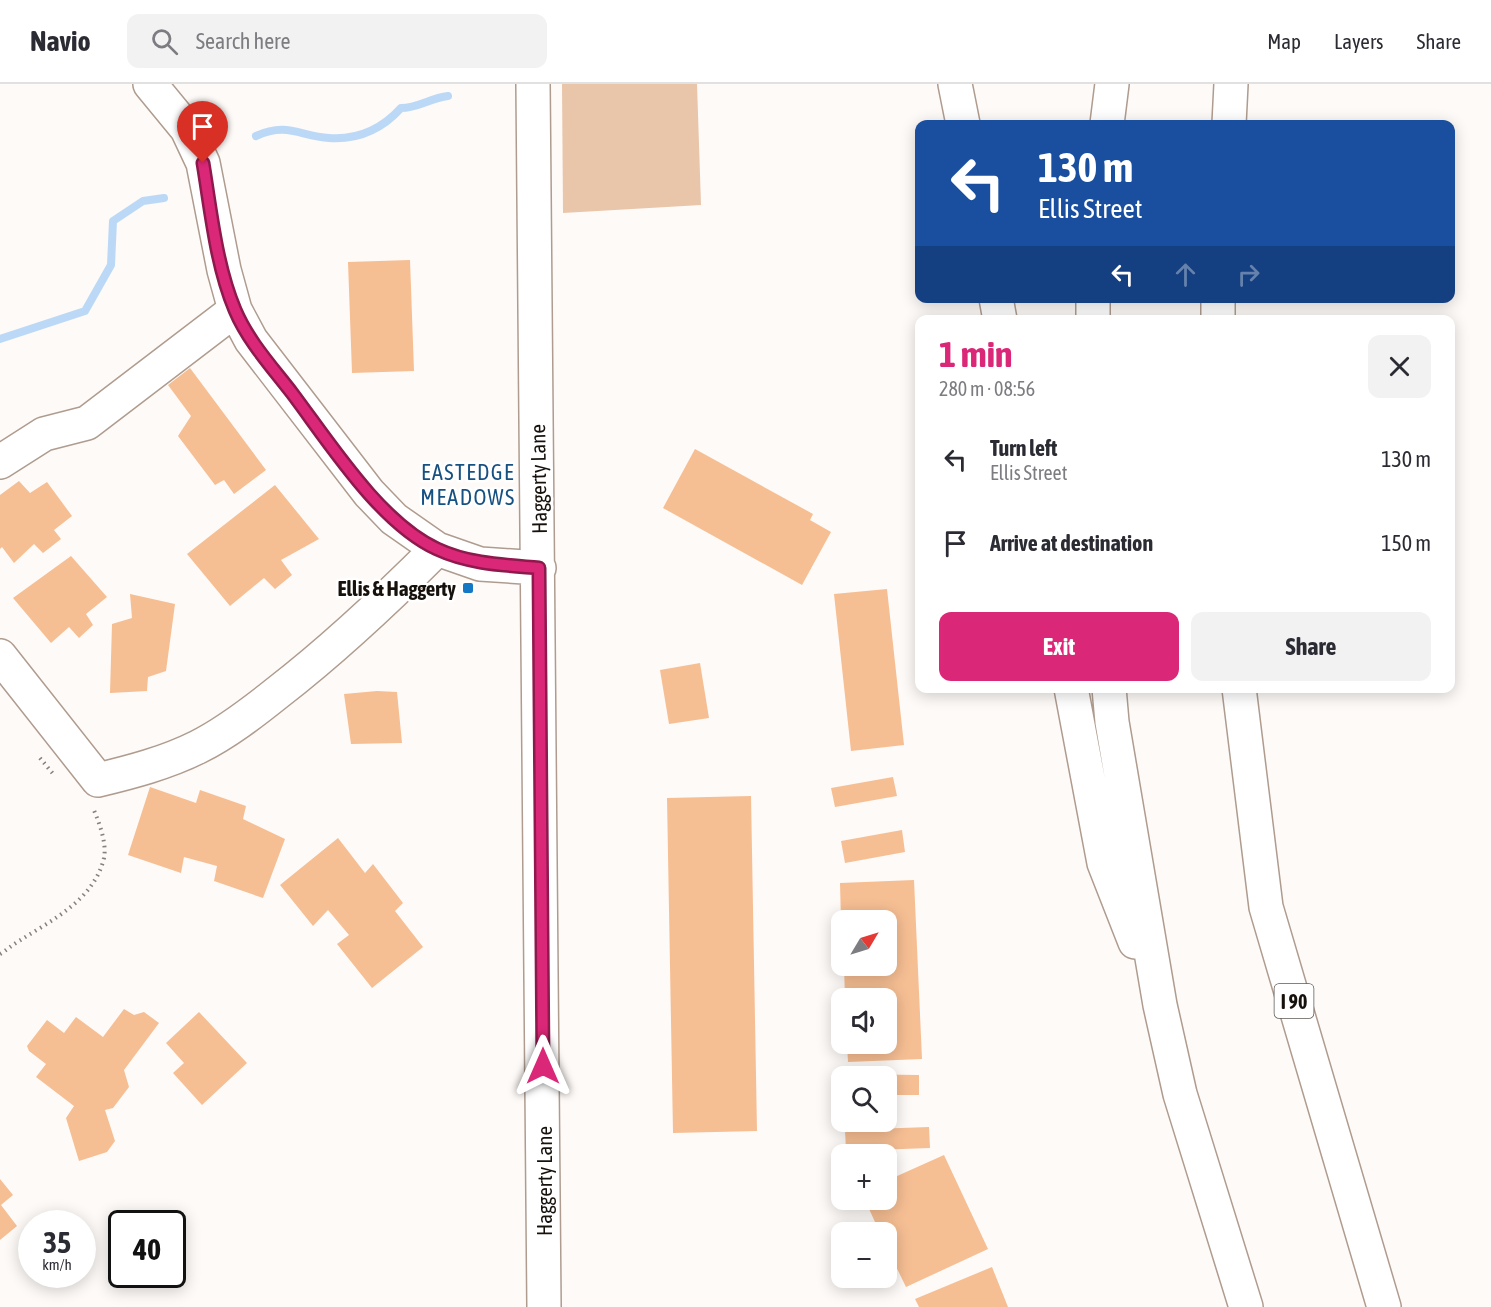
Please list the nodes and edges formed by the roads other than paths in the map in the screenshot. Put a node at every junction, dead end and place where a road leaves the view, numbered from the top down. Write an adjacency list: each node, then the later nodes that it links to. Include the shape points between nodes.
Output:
1 (150, 84): 9 (main road, via 187,129 203,163)
2 (533, 84): 12 (main road, Haggerty Lane)
3 (955, 84): 6 (main road)
4 (1112, 84): 7 (main road)
5 (1231, 84): 8 (main road)
6 (962, 120)
7 (1108, 120)
8 (1229, 120)
9 (235, 310): 10 (main road, via 87,423 44,434); 11 (main road, via 251,340 369,493 394,519)
10 (0, 462)
11 (437, 549): 12 (main road, via 480,564); 13 (main road, via 314,665 230,729 198,747 108,778 98,780)
12 (539, 568): 18 (main road, Haggerty Lane)
13 (0, 656)
14 (1072, 693): 17 (main road, via 1104,863)
15 (1109, 693): 17 (main road)
16 (1240, 693): 20 (main road, I 90, via 1266,906)
17 (1160, 1005): 19 (main road, via 1180,1094)
18 (544, 1307)
19 (1246, 1307)
20 (1384, 1307)

